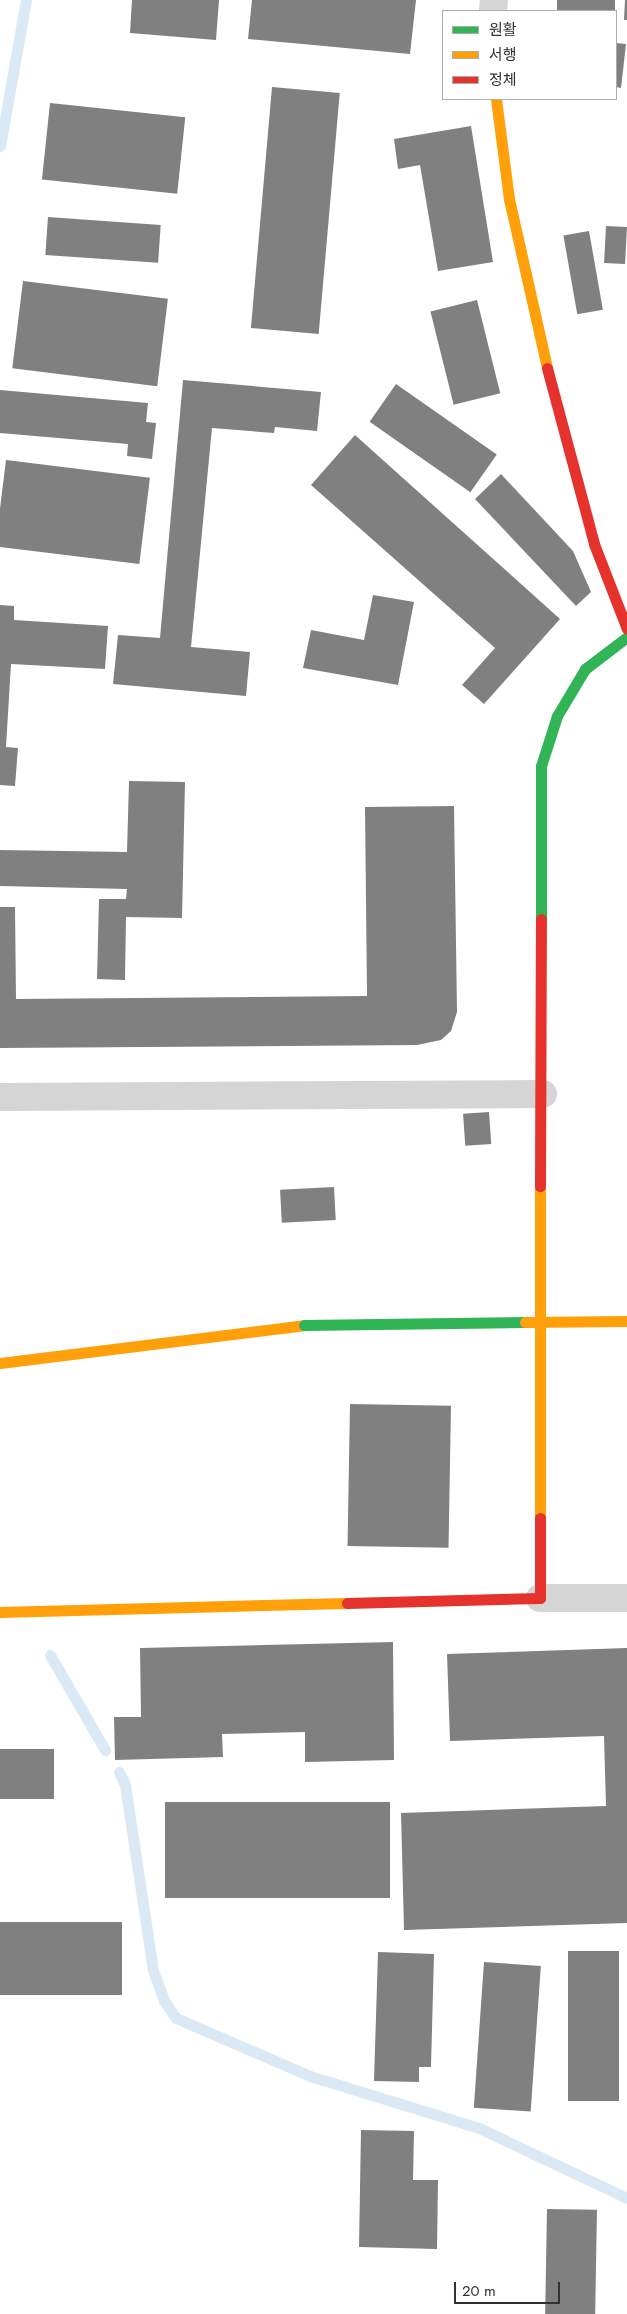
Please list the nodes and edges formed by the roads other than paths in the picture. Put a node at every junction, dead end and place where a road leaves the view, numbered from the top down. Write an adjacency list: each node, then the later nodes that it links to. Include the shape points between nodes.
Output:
1 (496, 100): 2 (street, via 509,198 558,416 594,544)
2 (627, 629)
3 (627, 637): 4 (street, via 586,669 557,716 541,766)
4 (543, 1094): 5 (street); 8 (street)
5 (0, 1098)
6 (627, 1320): 7 (street, bridge, via 304,1324)
7 (0, 1363)
8 (540, 1598): 9 (street); 10 (street)
9 (627, 1598)
10 (0, 1612)

